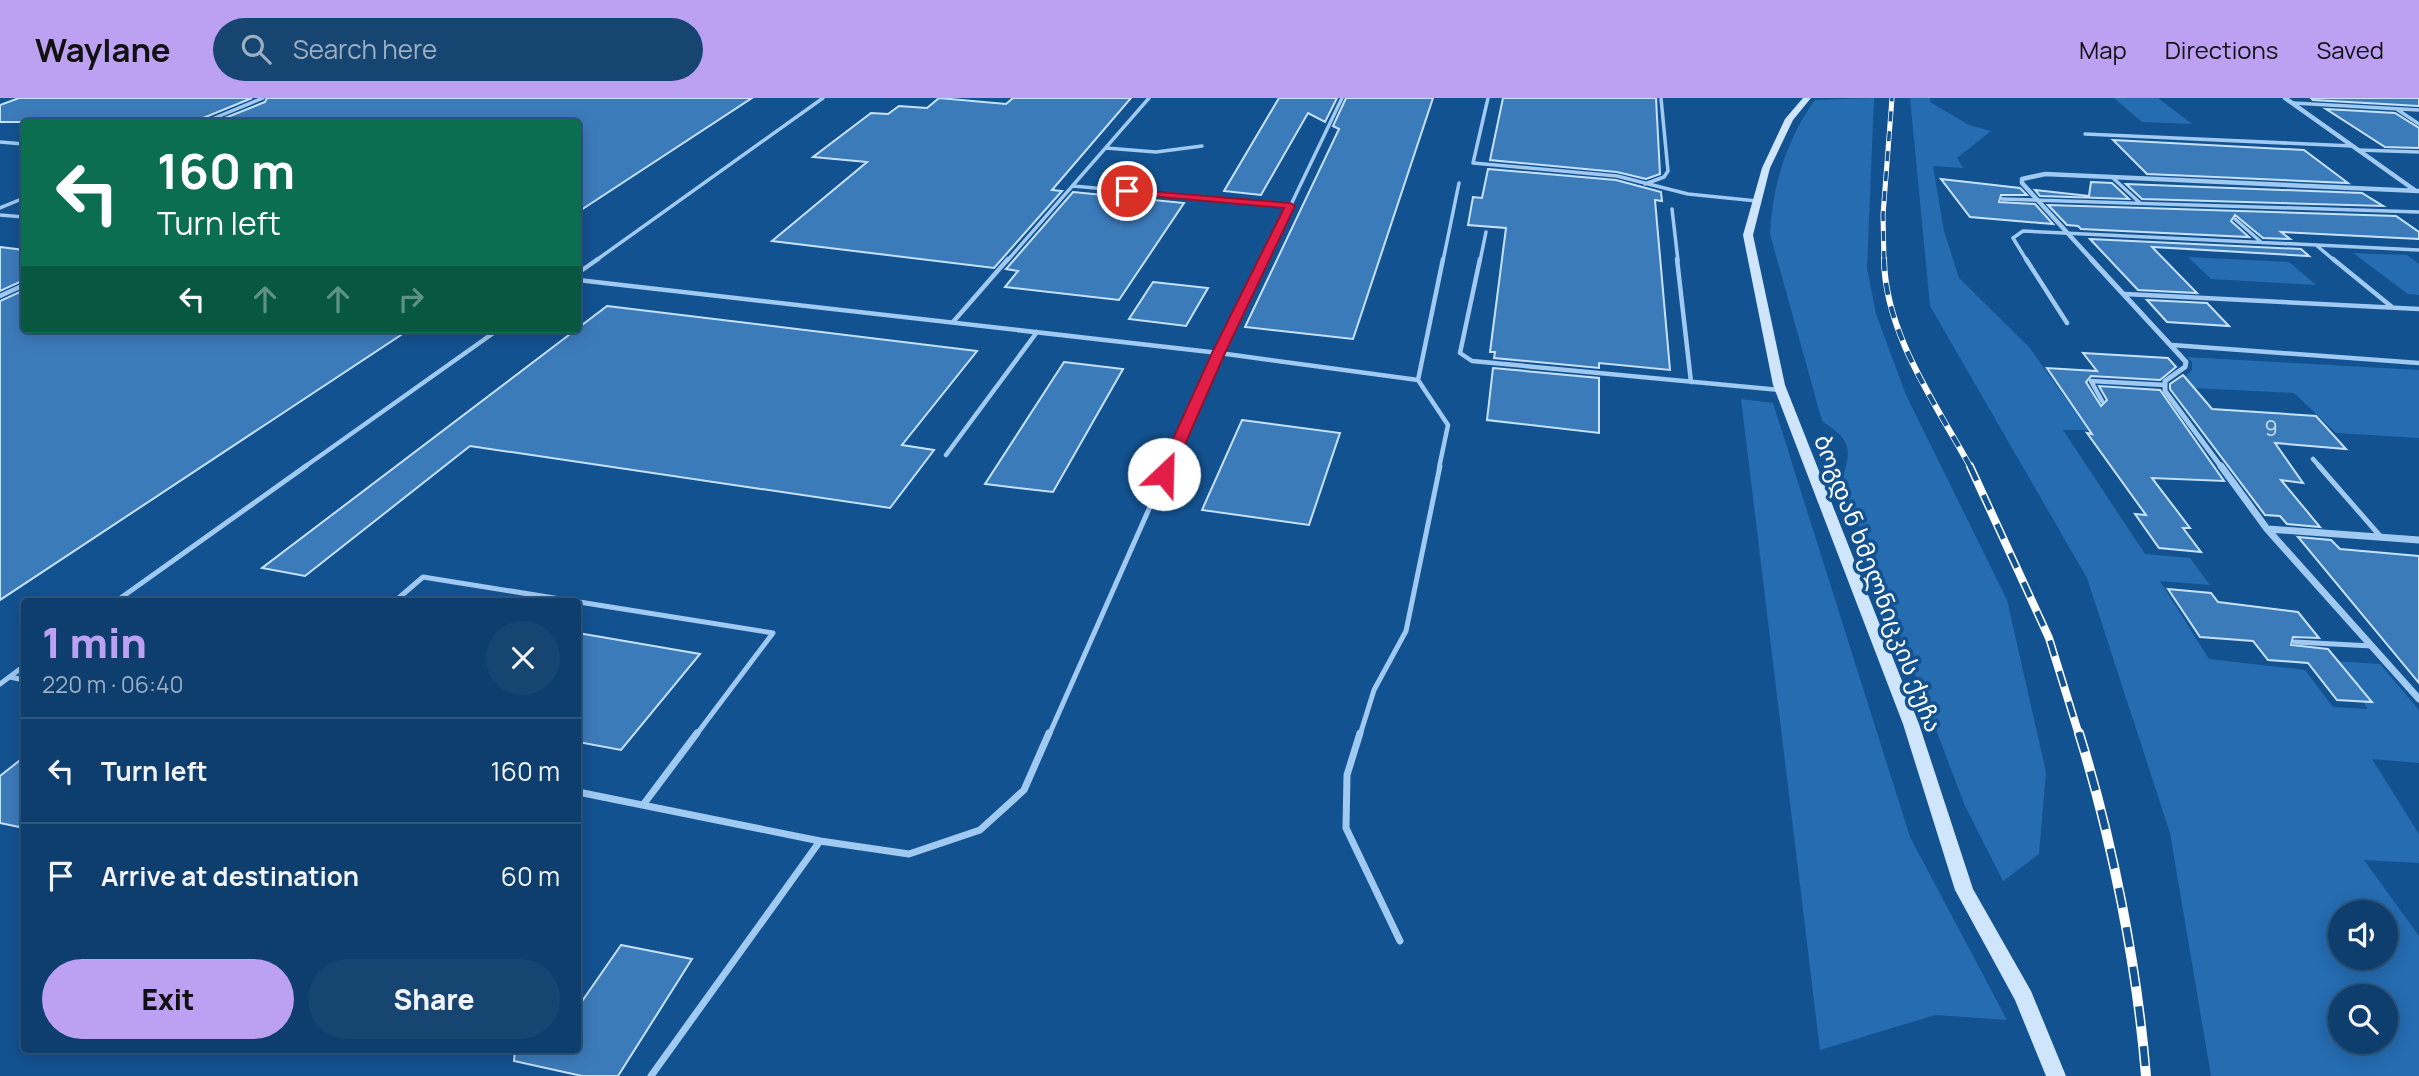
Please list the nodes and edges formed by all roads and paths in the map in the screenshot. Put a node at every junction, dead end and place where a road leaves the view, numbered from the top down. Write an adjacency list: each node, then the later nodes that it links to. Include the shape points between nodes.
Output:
1 (263, 98): 12 (lane)
2 (823, 98): 44 (lane)
3 (1149, 98): 19 (lane)
4 (1342, 98): 32 (lane)
5 (1488, 98): 24 (lane, via 1473,163 1617,176)
6 (1661, 98): 24 (lane, via 1668,171)
7 (1807, 98): 30 (main road, ბოგდან ხმელნიცკის ქუჩა, via 1789,119 1766,168)
8 (2285, 98): 9 (street)
9 (2293, 103): 10 (lane); 18 (street)
10 (2395, 108): 11 (lane); 13 (lane)
11 (2419, 110)
12 (212, 119)
13 (2419, 124)
14 (2085, 134): 18 (lane)
15 (0, 142): 16 (lane)
16 (21, 144)
17 (1202, 146): 19 (lane, via 1156,152)
18 (2352, 146): 20 (street)
19 (1106, 148): 25 (lane)
20 (2358, 150): 21 (lane); 26 (street)
21 (2419, 152)
22 (2112, 177): 26 (street); 29 (street, via 2045,174 2022,178); 31 (lane)
23 (1459, 183): 58 (lane)
24 (1643, 184): 30 (lane)
25 (1073, 186): 32 (lane); 51 (lane)
26 (2418, 192)
27 (2002, 198): 29 (lane)
28 (21, 199): 33 (lane)
29 (2040, 200): 31 (lane); 40 (street)
30 (1757, 201): 61 (main road, ბოგდან ხმელნიცკის ქუჩა, via 1748,235)
31 (2140, 203): 35 (lane)
32 (1290, 206): 56 (lane)
33 (0, 208)
34 (1672, 209): 59 (lane)
35 (2419, 212)
36 (0, 215): 37 (lane)
37 (21, 217)
38 (2235, 219): 41 (lane)
39 (1486, 232): 59 (lane, via 1460,354 1472,361)
40 (2071, 233): 41 (lane); 47 (street); 52 (lane, via 2023,231 2013,238)
41 (2261, 242): 42 (lane)
42 (2316, 244): 43 (lane); 49 (lane)
43 (2419, 250)
44 (581, 271)
45 (581, 280): 51 (lane)
46 (21, 286): 48 (lane)
47 (2125, 294): 49 (lane); 55 (street)
48 (0, 296)
49 (2392, 307): 50 (lane)
50 (2419, 309)
51 (953, 323): 53 (lane)
52 (2067, 323)
53 (1037, 332): 56 (lane); 63 (lane)
54 (493, 333): 68 (lane)
55 (2172, 345): 57 (lane); 60 (street, via 2186,362)
56 (1219, 353): 58 (lane); 81 (lane, via 1024,790 980,830 909,854)
57 (2419, 363)
58 (1418, 380): 82 (lane, via 1448,425 1406,631 1374,690 1347,775 1346,828)
59 (1691, 382): 61 (lane)
60 (2165, 385): 62 (lane, via 2091,381); 65 (street)
61 (1781, 391): 84 (main road, ბოგდან ხმელნიცკის ქუჩა, via 1911,724 1964,890 2024,997)
62 (2102, 401)
63 (946, 455)
64 (2313, 459): 66 (lane)
65 (2267, 528): 66 (street); 73 (street)
66 (2381, 537): 67 (street)
67 (2419, 540)
68 (121, 598)
69 (399, 598): 70 (lane, via 423,577)
70 (554, 598)
71 (581, 602): 80 (lane, via 773,633)
72 (2295, 642): 73 (lane)
73 (2372, 646): 78 (street)
74 (21, 669): 75 (lane)
75 (10, 677): 76 (lane); 77 (lane)
76 (21, 679)
77 (0, 684)
78 (2419, 699)
79 (581, 793): 80 (lane)
80 (643, 805): 81 (lane)
81 (820, 841): 83 (lane)
82 (1400, 941)
83 (651, 1076)
84 (2056, 1076)

